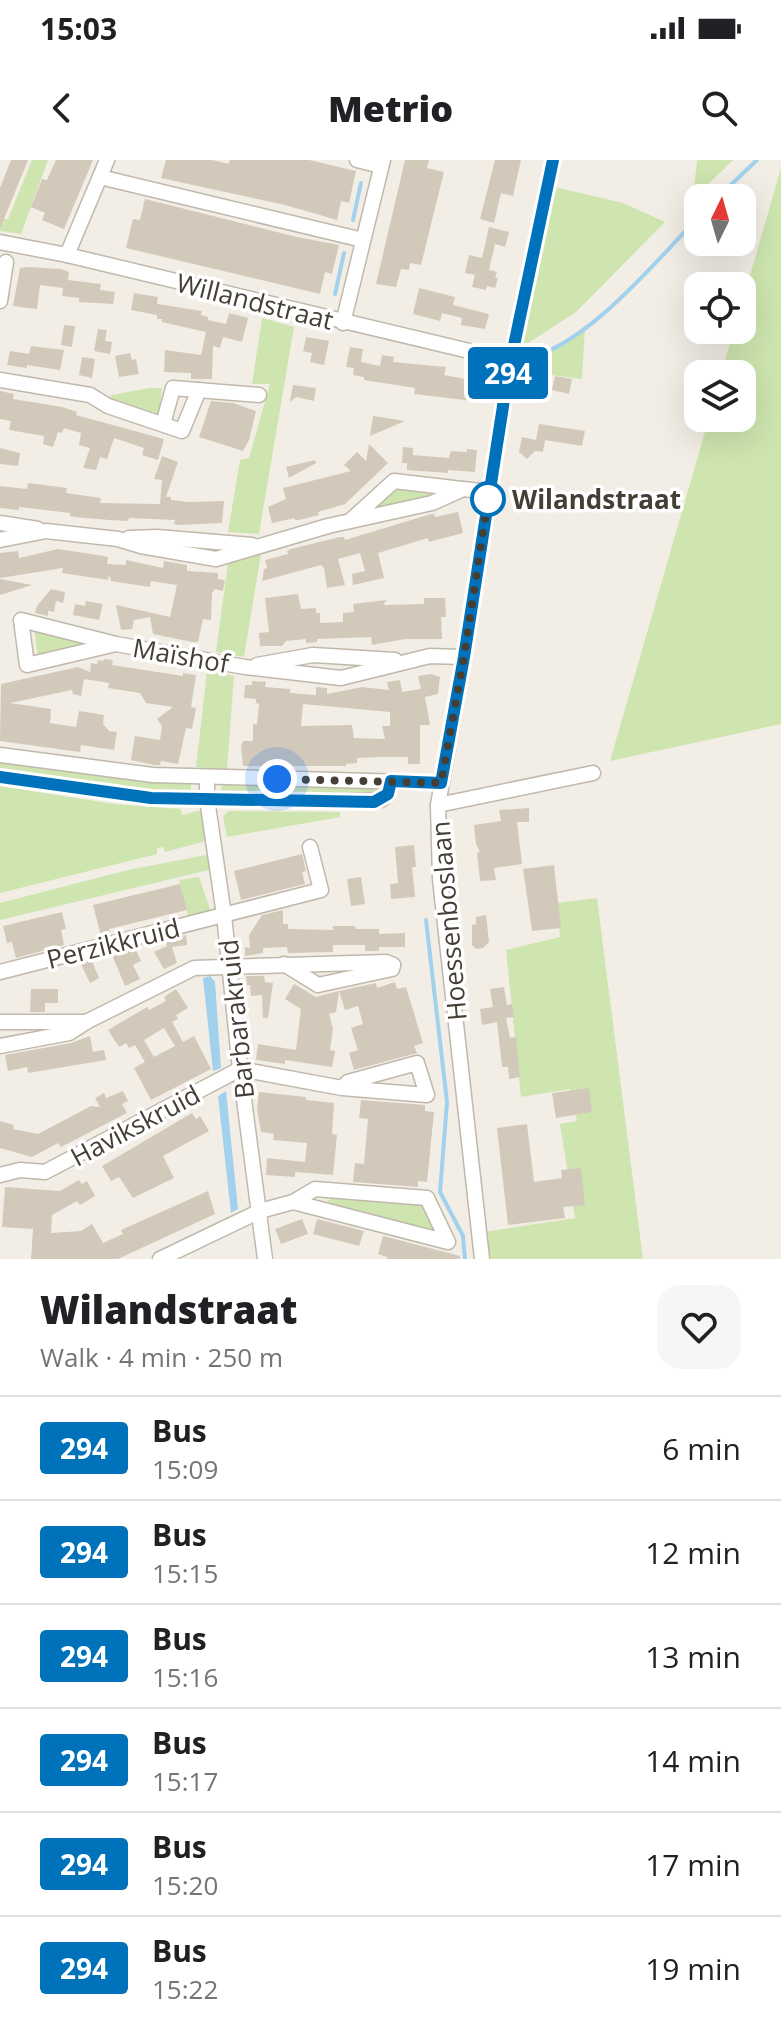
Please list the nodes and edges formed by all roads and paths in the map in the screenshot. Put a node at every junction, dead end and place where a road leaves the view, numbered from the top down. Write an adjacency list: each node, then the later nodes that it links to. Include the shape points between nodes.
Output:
1 (107, 160): 5 (street)
2 (357, 160): 4 (street)
3 (553, 160): 12 (street, Hoessenboslaan)
4 (382, 163): 6 (street)
5 (100, 177): 6 (street); 8 (street)
6 (363, 240): 11 (street)
7 (0, 242): 8 (street, Willandstraat)
8 (67, 255): 11 (street, Willandstraat)
9 (6, 262): 10 (street)
10 (0, 301)
11 (343, 323): 12 (street, Willandstraat)
12 (511, 361): 18 (street, Hoessenboslaan)
13 (0, 380): 16 (street, via 90,395)
14 (199, 390): 15 (street); 16 (street, via 173,388); 16 (street, via 182,431)
15 (259, 395)
16 (163, 424)
17 (463, 489): 18 (street); 19 (street, via 432,503); 19 (street, via 394,481)
18 (489, 492): 24 (street, Hoessenboslaan)
19 (350, 521): 21 (street, via 216,559)
20 (0, 523): 21 (street)
21 (46, 531): 22 (street)
22 (0, 540)
23 (116, 644): 23 (street, Maïshof, via 27,665 21,620 35,624); 26 (street, Maïshof)
24 (464, 657): 25 (street, Maïshof); 32 (street, Hoessenboslaan)
25 (412, 661): 26 (street, Maïshof, via 313,655); 26 (street, Maïshof, via 341,678)
26 (245, 667)
27 (0, 755): 30 (street)
28 (593, 773): 34 (street)
29 (0, 777): 33 (street, via 151,798)
30 (207, 779): 31 (street); 33 (street, Barbarakruid)
31 (391, 781): 32 (street); 33 (street, via 388,794 374,802)
32 (441, 783): 34 (street, Hoessenboslaan)
33 (207, 799): 36 (street, Barbarakruid)
34 (438, 805): 52 (street, Hoessenboslaan, via 440,879)
35 (310, 847): 36 (street, Perzikkruid, via 321,890)
36 (224, 915): 38 (street, Barbarakruid); 39 (street, Perzikkruid)
37 (284, 964): 37 (street, via 386,962 393,965 318,985); 38 (street)
38 (229, 965): 41 (street, via 194,968); 43 (street, Barbarakruid)
39 (0, 972)
40 (0, 1022): 41 (street)
41 (86, 1022): 42 (street, via 69,1033)
42 (0, 1046)
43 (240, 1069): 44 (street); 46 (street, Havikskruid, via 45,1172); 49 (street, Barbarakruid)
44 (342, 1088): 44 (street, via 355,1090 427,1095 417,1063)
45 (0, 1164): 46 (street, Havikskruid)
46 (20, 1170): 47 (street, Havikskruid)
47 (0, 1175)
48 (293, 1202): 48 (street, via 315,1189 427,1198 448,1242); 49 (street)
49 (260, 1211): 50 (street); 51 (street, Barbarakruid)
50 (160, 1259)
51 (265, 1259)
52 (482, 1259)

